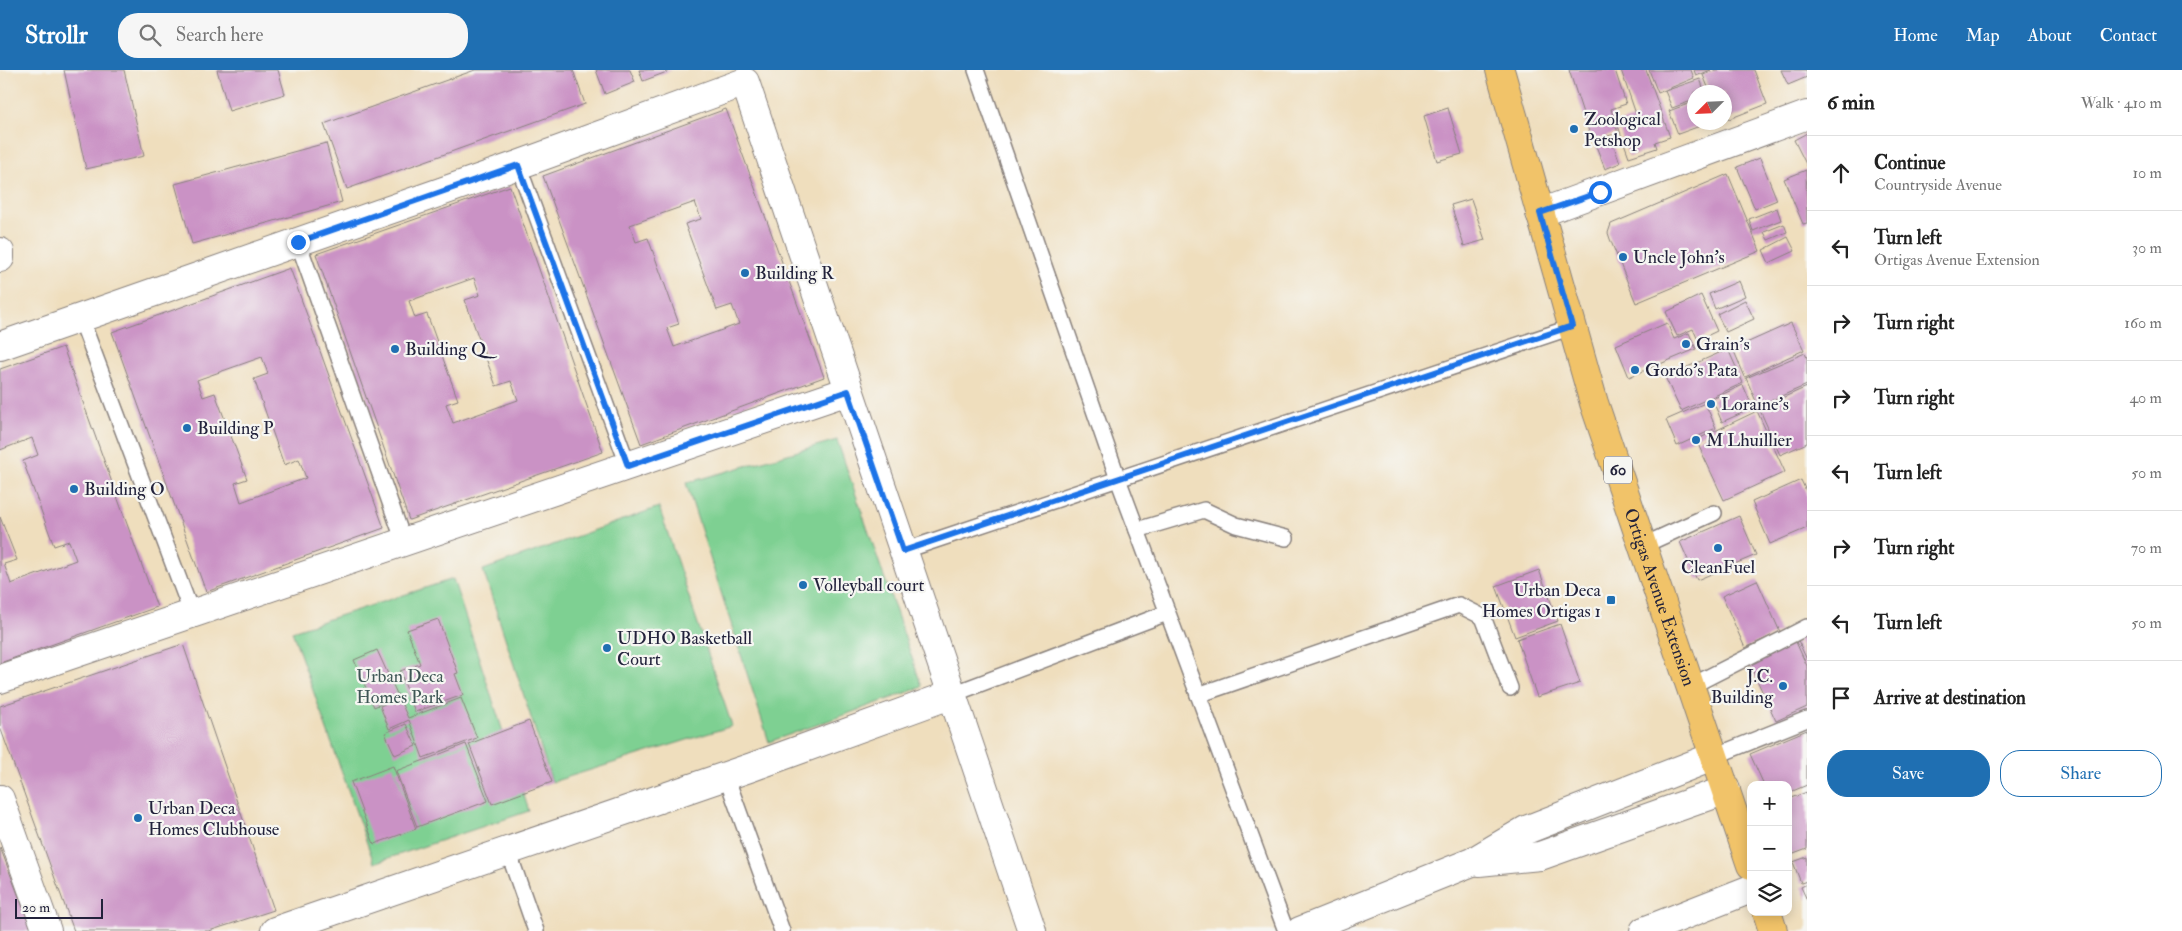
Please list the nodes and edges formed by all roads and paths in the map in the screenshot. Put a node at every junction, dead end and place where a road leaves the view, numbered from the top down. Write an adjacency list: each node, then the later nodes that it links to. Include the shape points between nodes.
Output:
1 (976, 70): 12 (lane)
2 (1500, 70): 5 (main road, Ortigas Avenue Extension / 60)
3 (1807, 115): 5 (street)
4 (518, 165): 6 (street); 10 (street, via 745,82); 11 (lane)
5 (1540, 213): 8 (main road, Ortigas Avenue Extension / 60)
6 (298, 242): 7 (street); 16 (lane)
7 (81, 319): 9 (street); 20 (lane)
8 (1572, 326): 12 (lane); 17 (main road, Ortigas Avenue Extension / 60, via 1594,402)
9 (0, 346)
10 (848, 391): 11 (street); 18 (street)
11 (628, 466): 16 (street)
12 (1118, 479): 14 (lane); 18 (lane)
13 (1714, 513): 17 (lane)
14 (1137, 530): 15 (lane, via 1204,510 1236,525); 19 (lane)
15 (1286, 538)
16 (404, 542): 20 (street)
17 (1644, 545): 23 (main road, Ortigas Avenue Extension / 60)
18 (903, 551): 25 (street)
19 (1167, 613): 25 (lane); 26 (lane)
20 (192, 614): 22 (street)
21 (1807, 627): 23 (lane)
22 (0, 679)
23 (1691, 686): 28 (main road, Ortigas Avenue Extension / 60)
24 (1510, 688): 26 (lane, via 1483,617 1459,605)
25 (953, 694): 29 (street); 41 (street)
26 (1198, 695): 42 (lane)
27 (1807, 719): 28 (lane)
28 (1715, 756): 30 (main road, Ortigas Avenue Extension / 60); 34 (street, via 1526,830)
29 (726, 776): 32 (street); 40 (lane)
30 (1726, 790): 33 (main road, Ortigas Avenue Extension / 60); 34 (street, via 1540,856)
31 (0, 799): 38 (street)
32 (508, 851): 37 (street); 39 (lane)
33 (1747, 853)
34 (1472, 862): 43 (street)
35 (1747, 892): 44 (street)
36 (1768, 916): 45 (main road)
37 (287, 929)
38 (47, 931)
39 (536, 931)
40 (782, 931)
41 (1032, 931)
42 (1286, 931)
43 (1300, 931)
44 (1644, 931)
45 (1774, 931)

